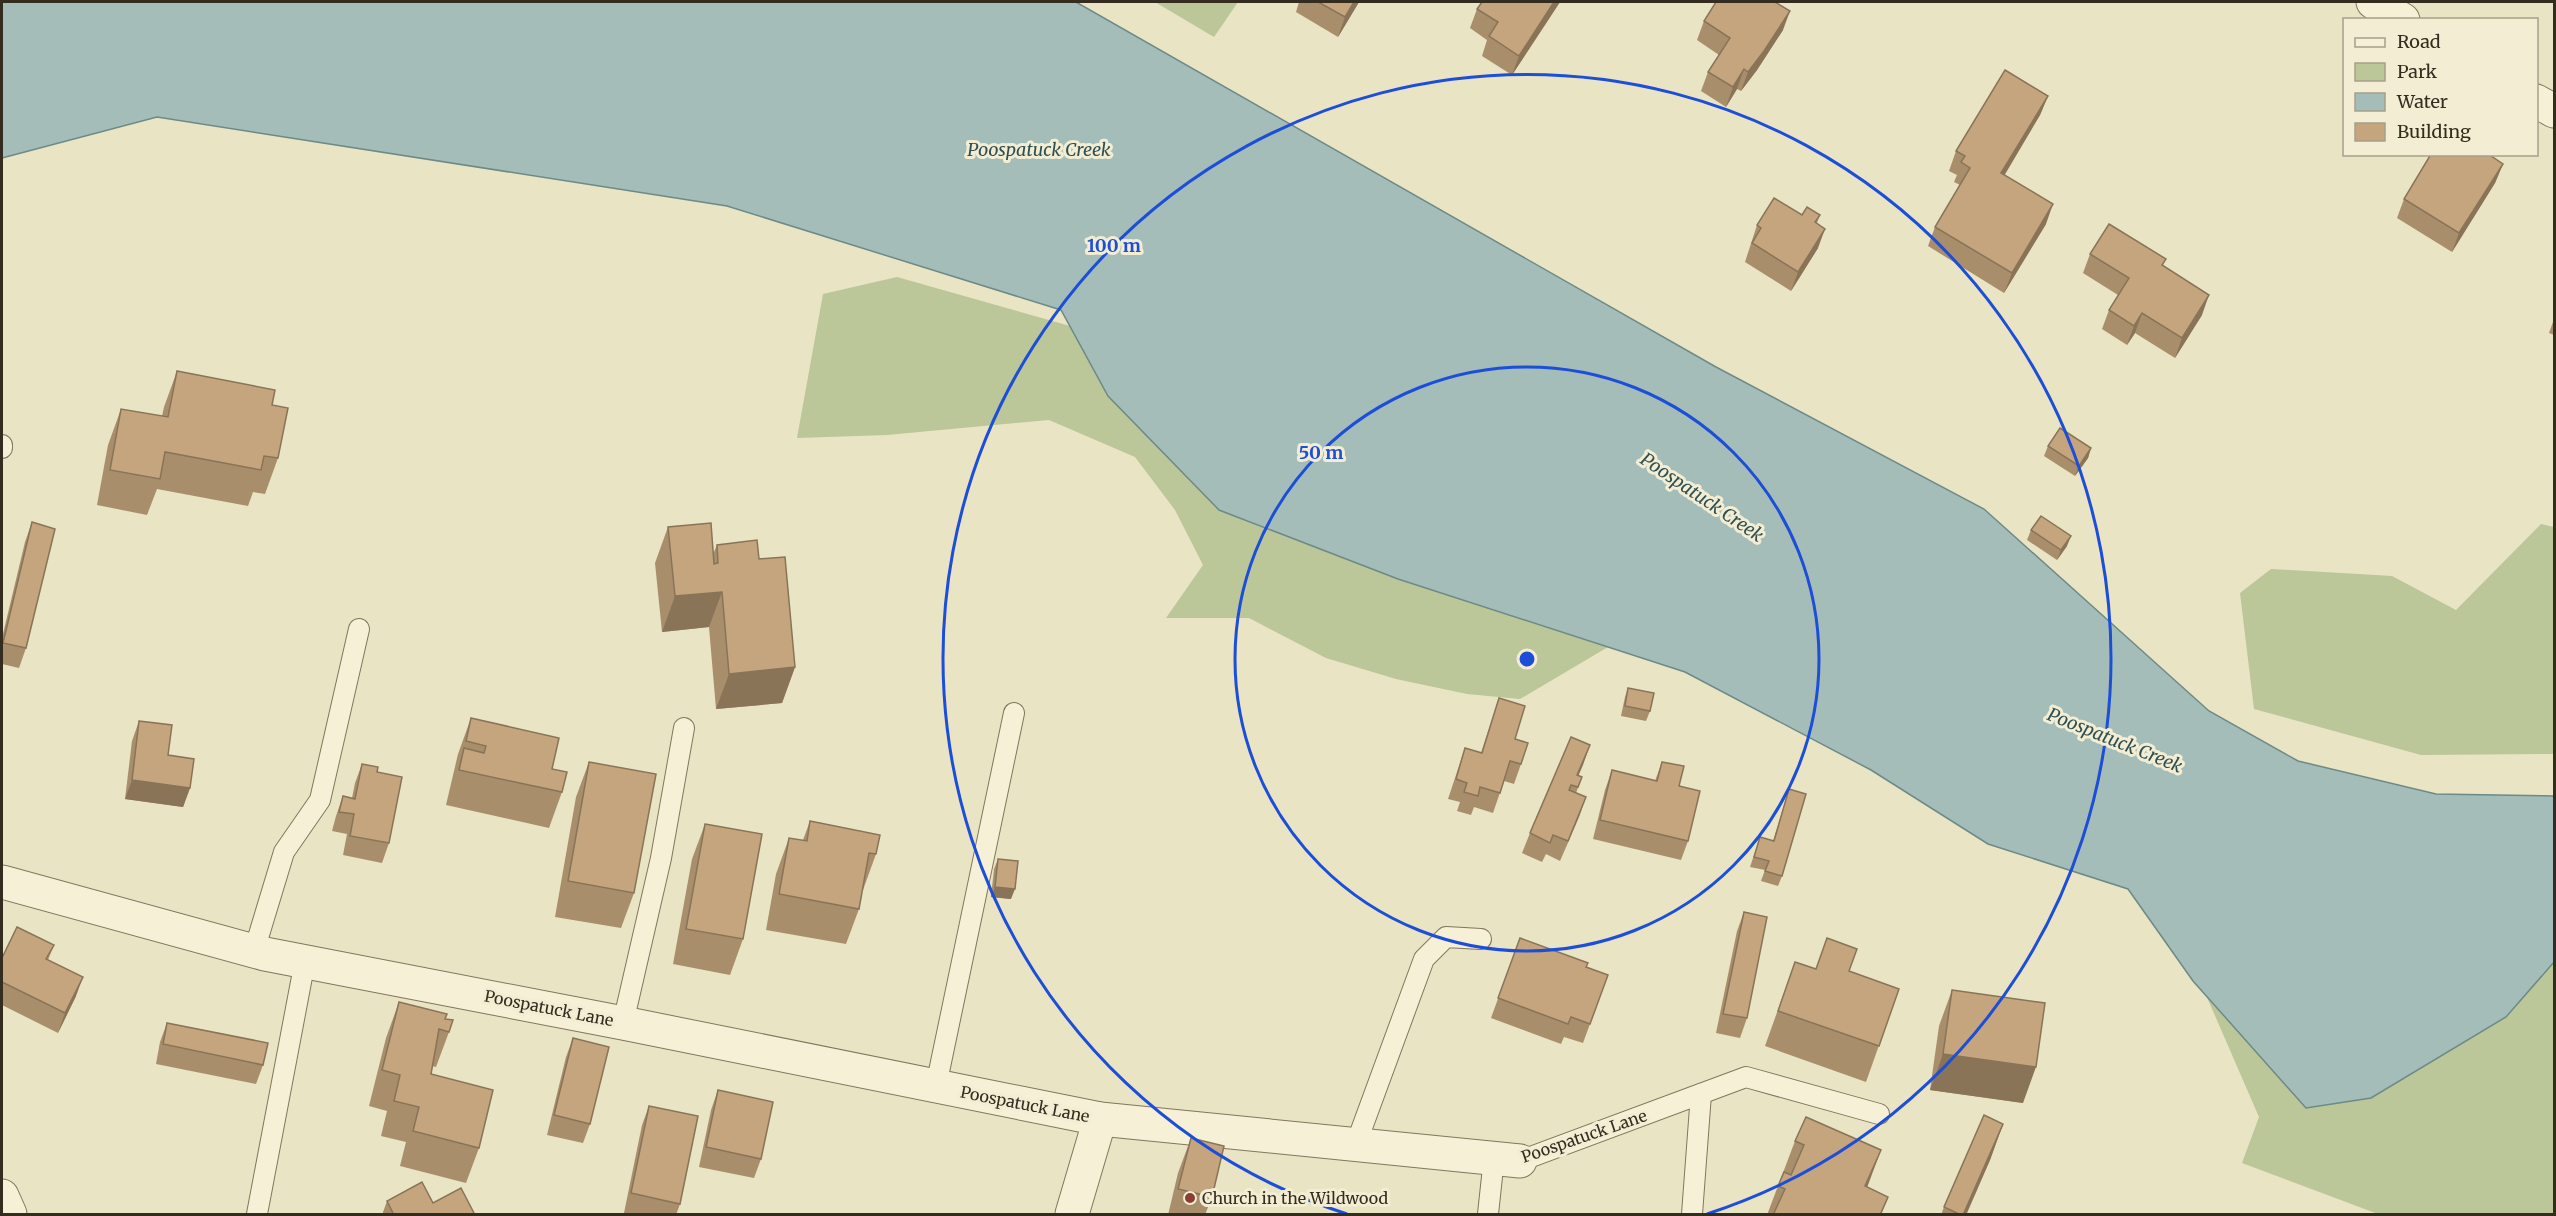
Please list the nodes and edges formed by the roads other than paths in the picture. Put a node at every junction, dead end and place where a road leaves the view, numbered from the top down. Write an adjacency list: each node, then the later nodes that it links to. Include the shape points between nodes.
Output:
1 (2373, 2): 2 (street)
2 (2400, 18)
3 (2538, 101): 4 (street)
4 (2554, 111)
5 (359, 629): 10 (lane, via 320,800 284,852)
6 (1014, 713): 13 (lane)
7 (684, 728): 12 (lane, via 661,858)
8 (2, 882): 10 (street, Poospatuck Lane)
9 (1481, 939): 17 (lane, via 1446,937 1424,959)
10 (254, 951): 11 (street, Poospatuck Lane)
11 (305, 961): 12 (street, Poospatuck Lane); 20 (lane)
12 (623, 1023): 13 (street, Poospatuck Lane)
13 (936, 1086): 16 (street, Poospatuck Lane)
14 (1701, 1094): 15 (lane, Poospatuck Lane, via 1746,1077); 18 (lane, Poospatuck Lane); 24 (lane)
15 (1879, 1114)
16 (1100, 1119): 17 (street, Poospatuck Lane); 22 (street, Poospatuck Lane)
17 (1356, 1144): 18 (street, Poospatuck Lane)
18 (1507, 1159): 23 (lane)
19 (2, 1196): 21 (street)
20 (257, 1214)
21 (10, 1215)
22 (1072, 1215)
23 (1488, 1215)
24 (1692, 1215)

